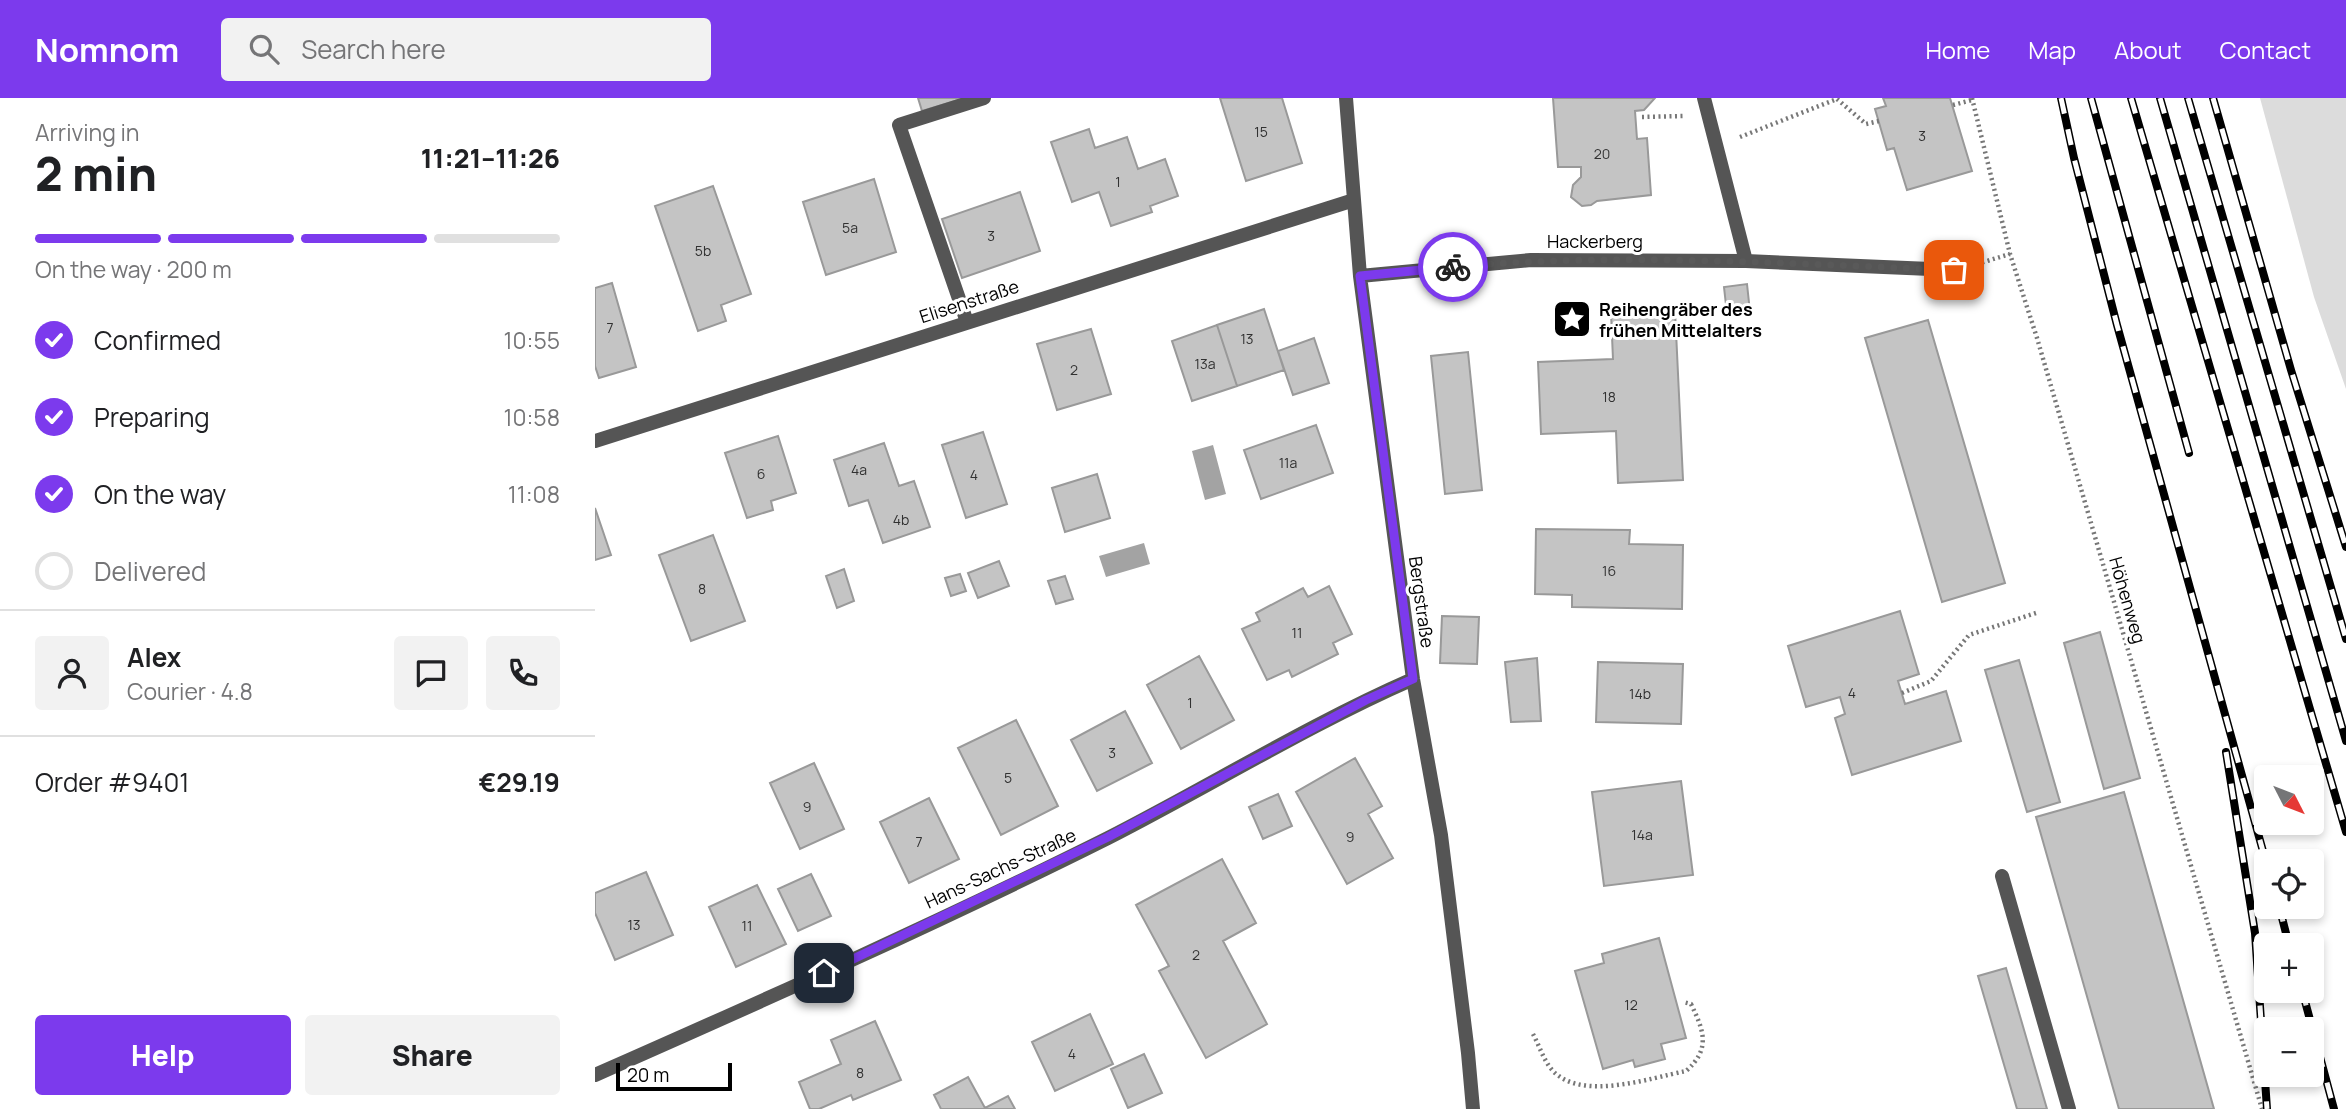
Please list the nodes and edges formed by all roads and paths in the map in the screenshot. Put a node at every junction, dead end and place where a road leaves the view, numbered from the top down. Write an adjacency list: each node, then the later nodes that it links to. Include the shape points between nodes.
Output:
1 (984, 98): 15 (street, via 899,125)
2 (1346, 98): 11 (street, Bergstraße)
3 (1704, 98): 7 (street)
4 (1837, 99): 9 (path, via 1866,124); 10 (path)
5 (1972, 99): 6 (path); 26 (path, Höhenweg, via 2010,254)
6 (1953, 105)
7 (1709, 115): 8 (path); 10 (street)
8 (1642, 117)
9 (1879, 121)
10 (1717, 147): 12 (street)
11 (1354, 200): 14 (street, Bergstraße); 15 (street, Elisenstraße)
12 (1746, 261): 13 (street, Hackerberg); 14 (street, Hackerberg, via 1531,260)
13 (1954, 270)
14 (1360, 276): 18 (street, Bergstraße)
15 (967, 322): 16 (street, Elisenstraße)
16 (595, 441)
17 (2039, 612): 19 (path, via 1969,635 1931,681)
18 (1413, 679): 23 (street, Hans-Sachs-Straße, via 1096,843 800,985); 24 (street, Bergstraße, via 1441,835)
19 (1902, 693)
20 (2002, 876): 25 (street)
21 (1683, 1003): 22 (path, via 1691,1004 1704,1038 1699,1056 1686,1071 1599,1088 1574,1084 1546,1063)
22 (1533, 1034)
23 (595, 1075)
24 (1473, 1109)
25 (2069, 1109)
26 (2262, 1109)

